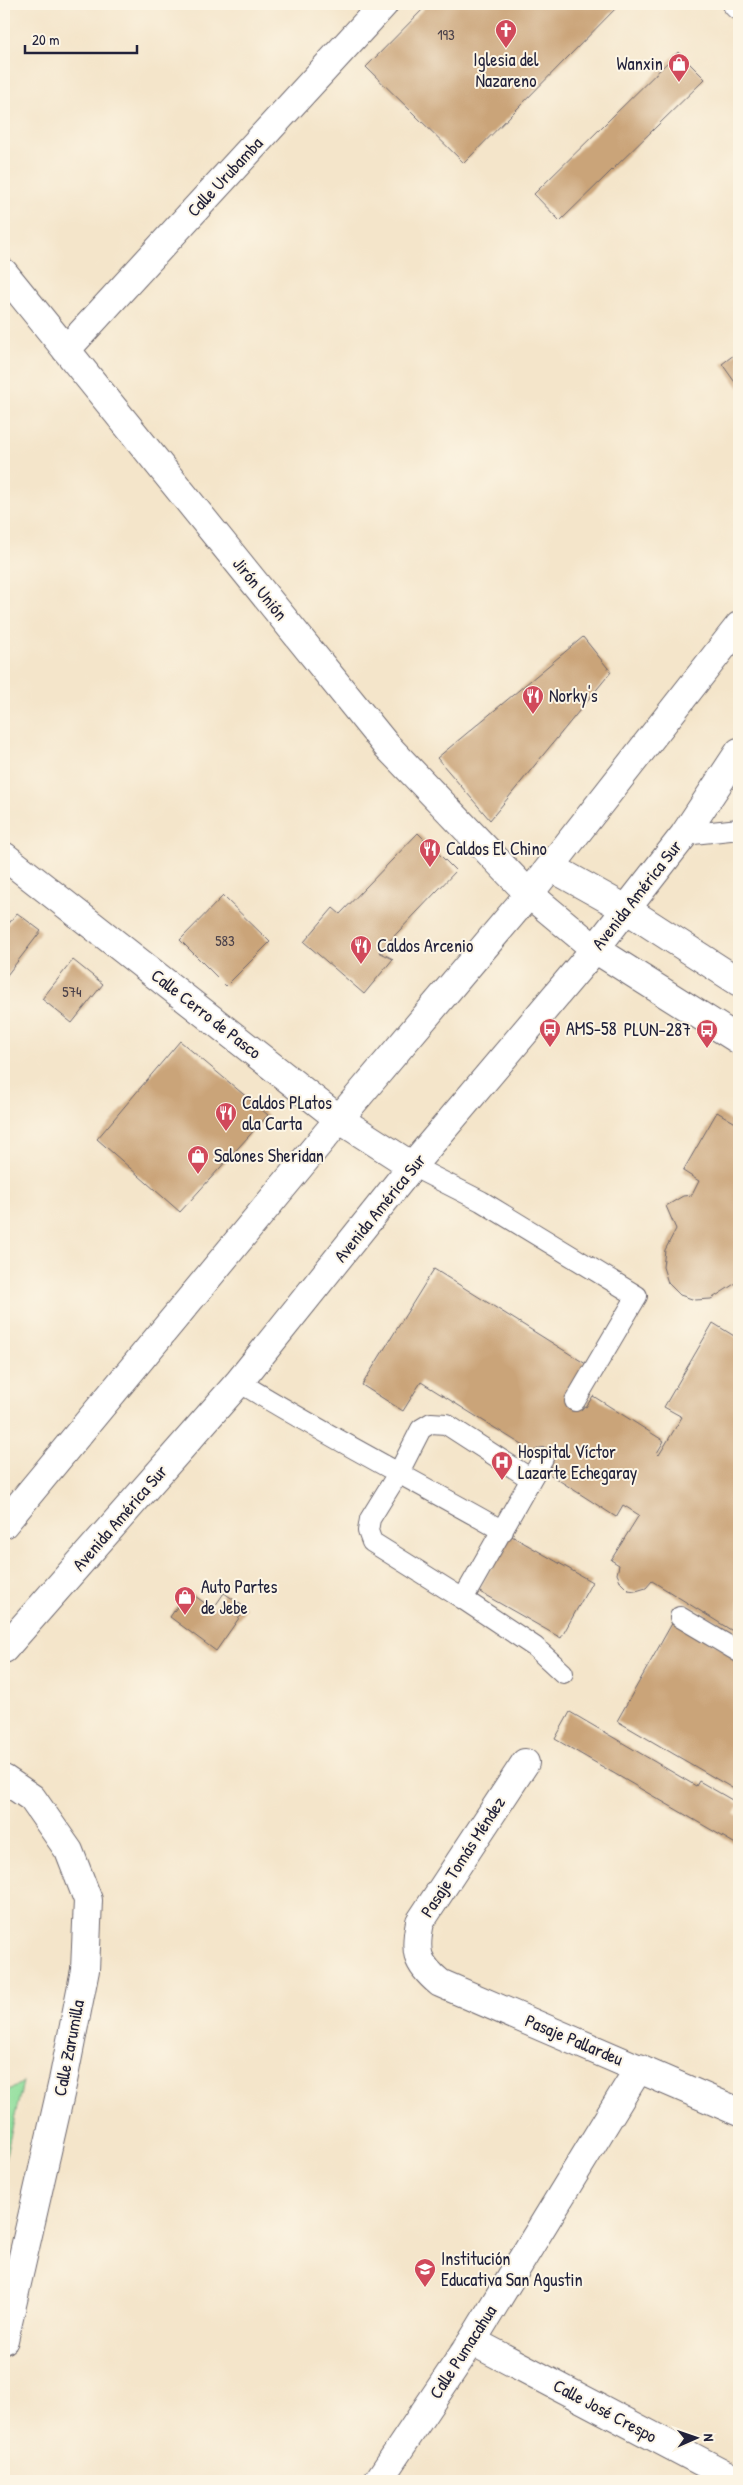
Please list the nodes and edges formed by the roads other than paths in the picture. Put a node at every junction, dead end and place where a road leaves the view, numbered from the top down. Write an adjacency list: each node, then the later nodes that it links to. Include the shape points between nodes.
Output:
1 (384, 4): 3 (street, Calle Urubamba)
2 (4, 273): 3 (street, Jirón Unión)
3 (66, 350): 10 (street, Jirón Unión, via 386,745)
4 (739, 626): 9 (street)
5 (739, 752): 7 (street, Avenida América Sur)
6 (739, 829): 7 (lane)
7 (684, 835): 11 (street, Avenida América Sur)
8 (4, 856): 15 (street, Calle Cerro de Pasco)
9 (551, 866): 10 (street); 11 (street)
10 (529, 894): 12 (street, Jirón Unión); 15 (street)
11 (626, 909): 12 (street, Avenida América Sur); 13 (street)
12 (595, 949): 14 (street, Jirón Unión); 16 (street, Avenida América Sur)
13 (739, 982)
14 (739, 1040)
15 (339, 1118): 16 (street, Calle Cerro de Pasco); 22 (street)
16 (412, 1166): 17 (street, Avenida América Sur); 18 (lane, via 481,1201 637,1296)
17 (239, 1382): 20 (lane, via 308,1424); 26 (street, Avenida América Sur)
18 (576, 1401)
19 (542, 1458): 21 (lane)
20 (399, 1472): 21 (lane, via 421,1429 431,1424 446,1424); 23 (lane); 24 (lane, via 370,1519 368,1531 372,1542)
21 (531, 1479): 23 (lane)
22 (4, 1524)
23 (502, 1530): 24 (lane)
24 (463, 1599): 28 (lane, via 535,1647)
25 (680, 1617): 27 (lane)
26 (4, 1650)
27 (739, 1652)
28 (563, 1673)
29 (525, 1763): 31 (street, Pasaje Tomás Méndez, via 420,1922 416,1939)
30 (4, 1779): 34 (street, Calle Zarumilla, via 32,1798 69,1851 88,1900 83,1979)
31 (418, 1958): 32 (street, Pasaje Pallardeu, via 440,1983)
32 (639, 2068): 33 (street, Pasaje Pallardeu); 35 (street, Calle Pumacahua)
33 (739, 2112)
34 (4, 2340)
35 (472, 2341): 36 (street, Calle Pumacahua); 37 (street, Calle José Crespo)
36 (378, 2481)
37 (738, 2481)

